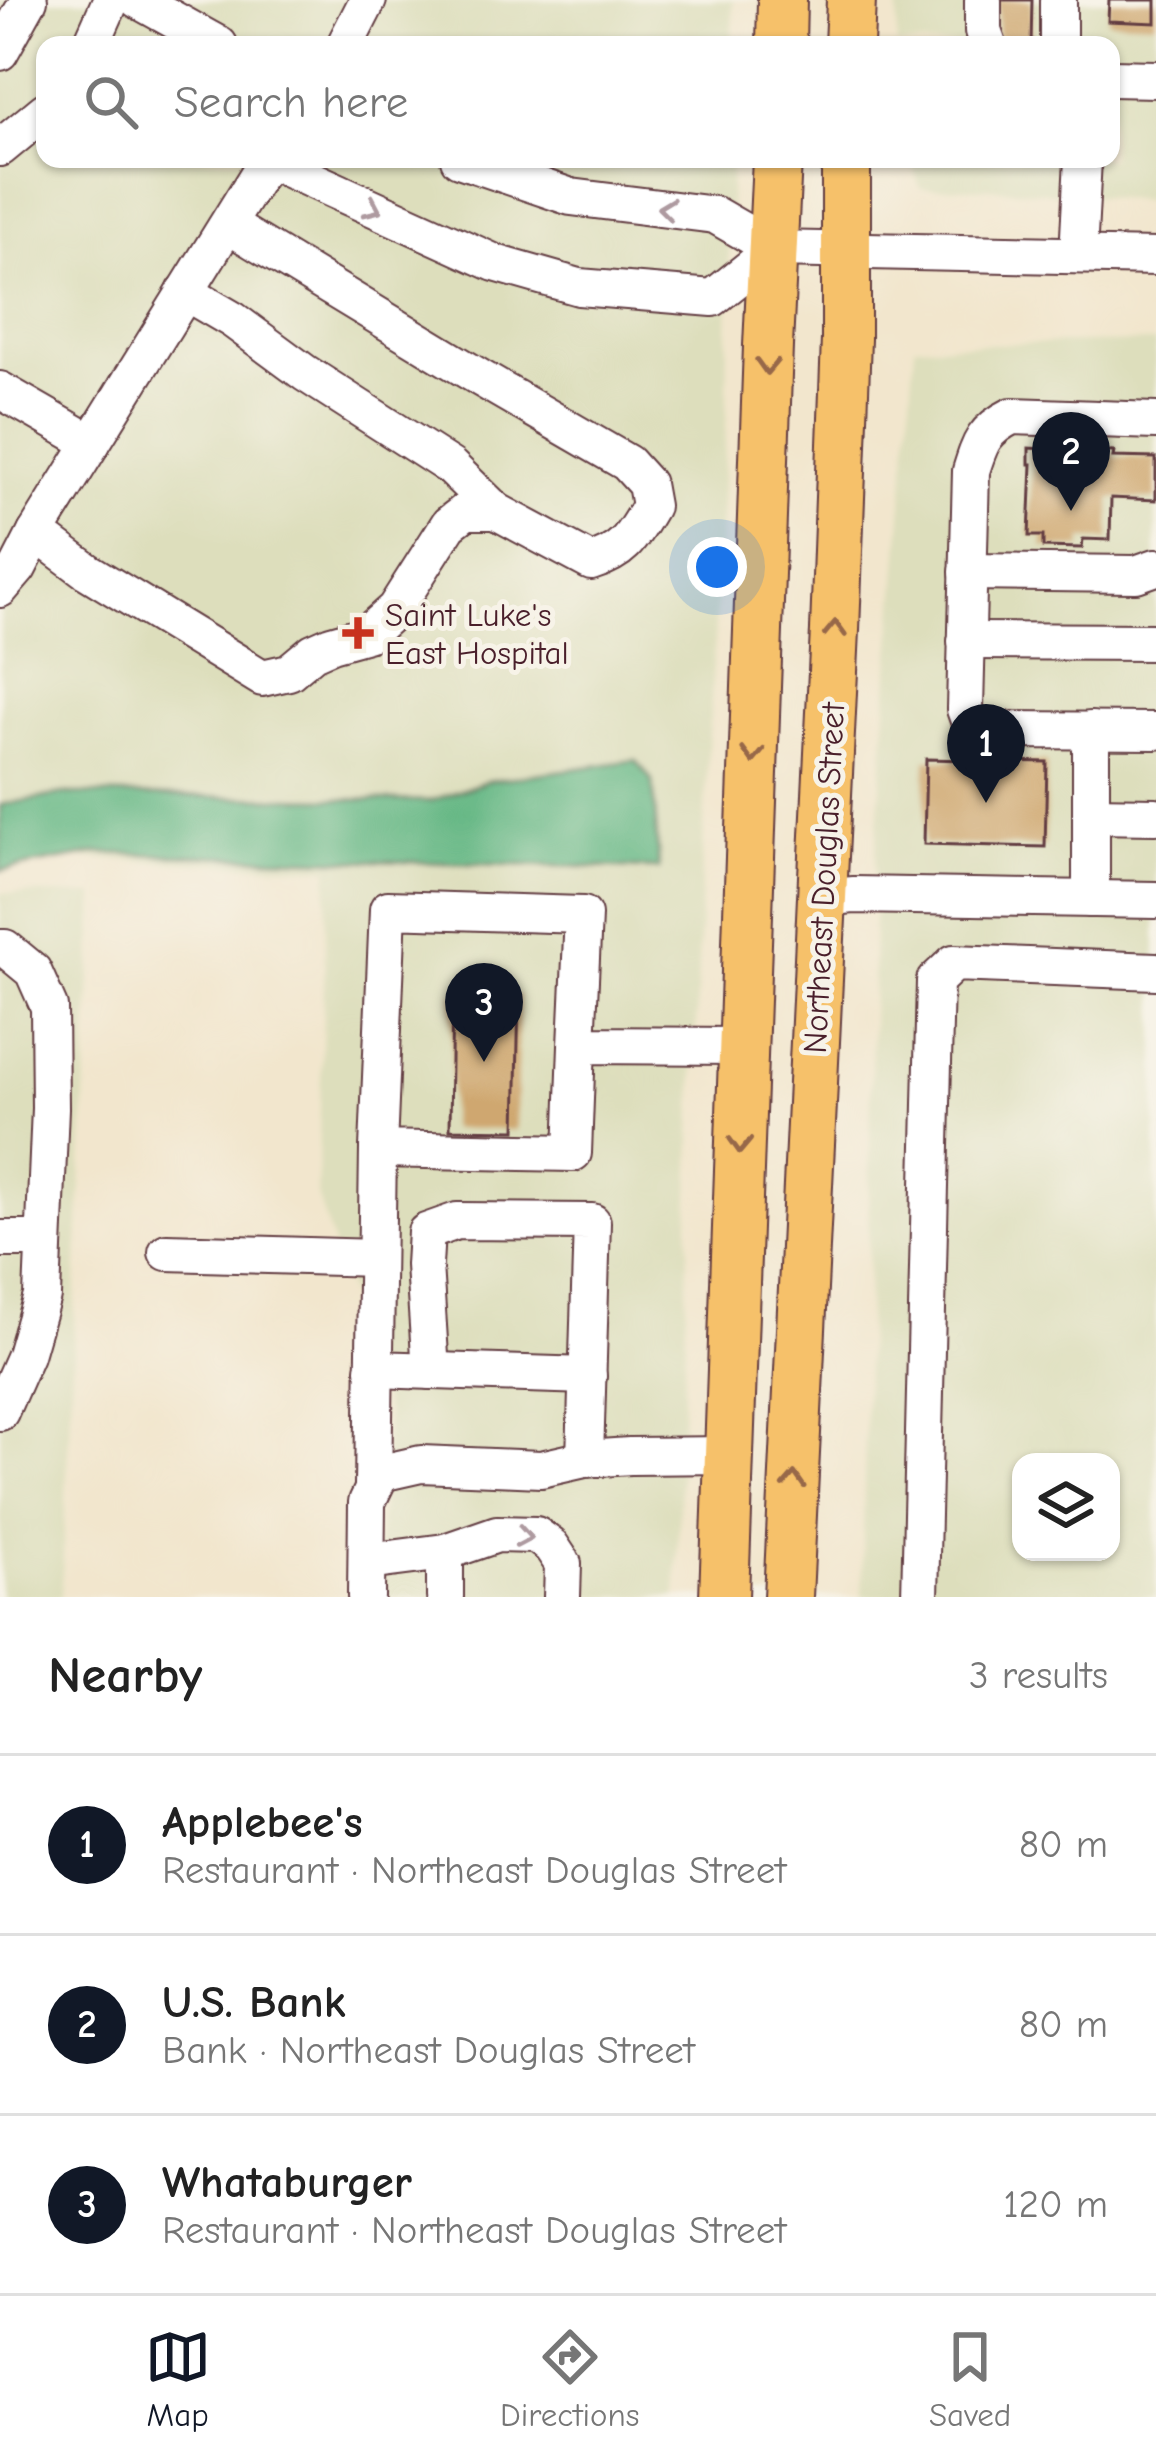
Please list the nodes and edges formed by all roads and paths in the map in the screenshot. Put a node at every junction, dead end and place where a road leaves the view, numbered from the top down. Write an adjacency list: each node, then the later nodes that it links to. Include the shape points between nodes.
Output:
1 (29, 0): 16 (street)
2 (111, 0): 9 (street)
3 (138, 0): 10 (street)
4 (368, 0): 11 (street)
5 (782, 0): 12 (main road)
6 (851, 0): 13 (main road)
7 (983, 0): 14 (street)
8 (1058, 0): 15 (street)
9 (95, 36)
10 (203, 36)
11 (350, 36)
12 (781, 36)
13 (849, 36)
14 (985, 36)
15 (1058, 36)
16 (0, 52)
17 (1120, 78): 18 (street)
18 (1156, 79)
19 (36, 118): 20 (street)
20 (0, 148)
21 (263, 168): 27 (street)
22 (288, 168): 28 (street, one-way to 28, via 495,263 580,287 713,298)
23 (486, 168): 28 (street, one-way to 23, via 715,215 571,197)
24 (778, 168): 28 (main road)
25 (846, 168): 29 (main road, Northeast Douglas Street)
26 (1083, 168): 30 (street)
27 (228, 225): 32 (street); 36 (street, via 627,463 646,484 650,506 614,555 591,562)
28 (774, 249): 29 (street); 53 (main road, one-way to 53)
29 (845, 251): 30 (street); 47 (main road, Northeast Douglas Street, one-way to 29)
30 (1078, 255): 31 (street)
31 (1156, 257)
32 (185, 292): 35 (street); 36 (street, via 451,467)
33 (0, 390): 35 (street)
34 (1156, 421): 39 (street, via 1012,416 994,425 971,471)
35 (92, 443): 37 (street)
36 (496, 512): 37 (street, via 466,512 449,524 395,609 367,634 262,678)
37 (35, 533): 40 (street)
38 (1156, 567): 39 (street, via 1136,574)
39 (968, 572): 41 (street)
40 (0, 589)
41 (966, 641): 42 (street); 43 (street, via 971,726)
42 (1156, 642)
43 (1091, 730): 44 (street); 45 (street)
44 (1156, 730)
45 (1091, 815): 46 (street); 48 (street)
46 (1156, 816)
47 (821, 898): 48 (street); 71 (main road, Northeast Douglas Street, one-way to 47)
48 (1091, 899): 49 (street)
49 (1156, 900)
50 (0, 948): 56 (street, via 34,971 49,1006)
51 (1156, 970): 72 (street, via 954,963 935,981)
52 (578, 1045): 53 (street); 54 (street, via 573,1153); 54 (street, via 583,915 388,909)
53 (743, 1046): 63 (main road, one-way to 63)
54 (378, 1149): 58 (street)
55 (0, 1239): 56 (street)
56 (44, 1239): 62 (street, via 42,1296)
57 (167, 1252): 58 (street)
58 (376, 1258): 59 (street)
59 (374, 1369): 60 (street); 65 (street)
60 (431, 1371): 61 (street); 61 (street, via 426,1232 457,1221 592,1222)
61 (588, 1376): 64 (street)
62 (0, 1412)
63 (729, 1455): 64 (street); 70 (main road)
64 (585, 1459): 65 (street, via 541,1469 422,1464 381,1473)
65 (373, 1486): 67 (street)
66 (445, 1552): 67 (street); 68 (street); 69 (street, one-way to 69, via 497,1534 536,1535 563,1564)
67 (367, 1579)
68 (445, 1597)
69 (562, 1597)
70 (724, 1597)
71 (788, 1597)
72 (920, 1597)

